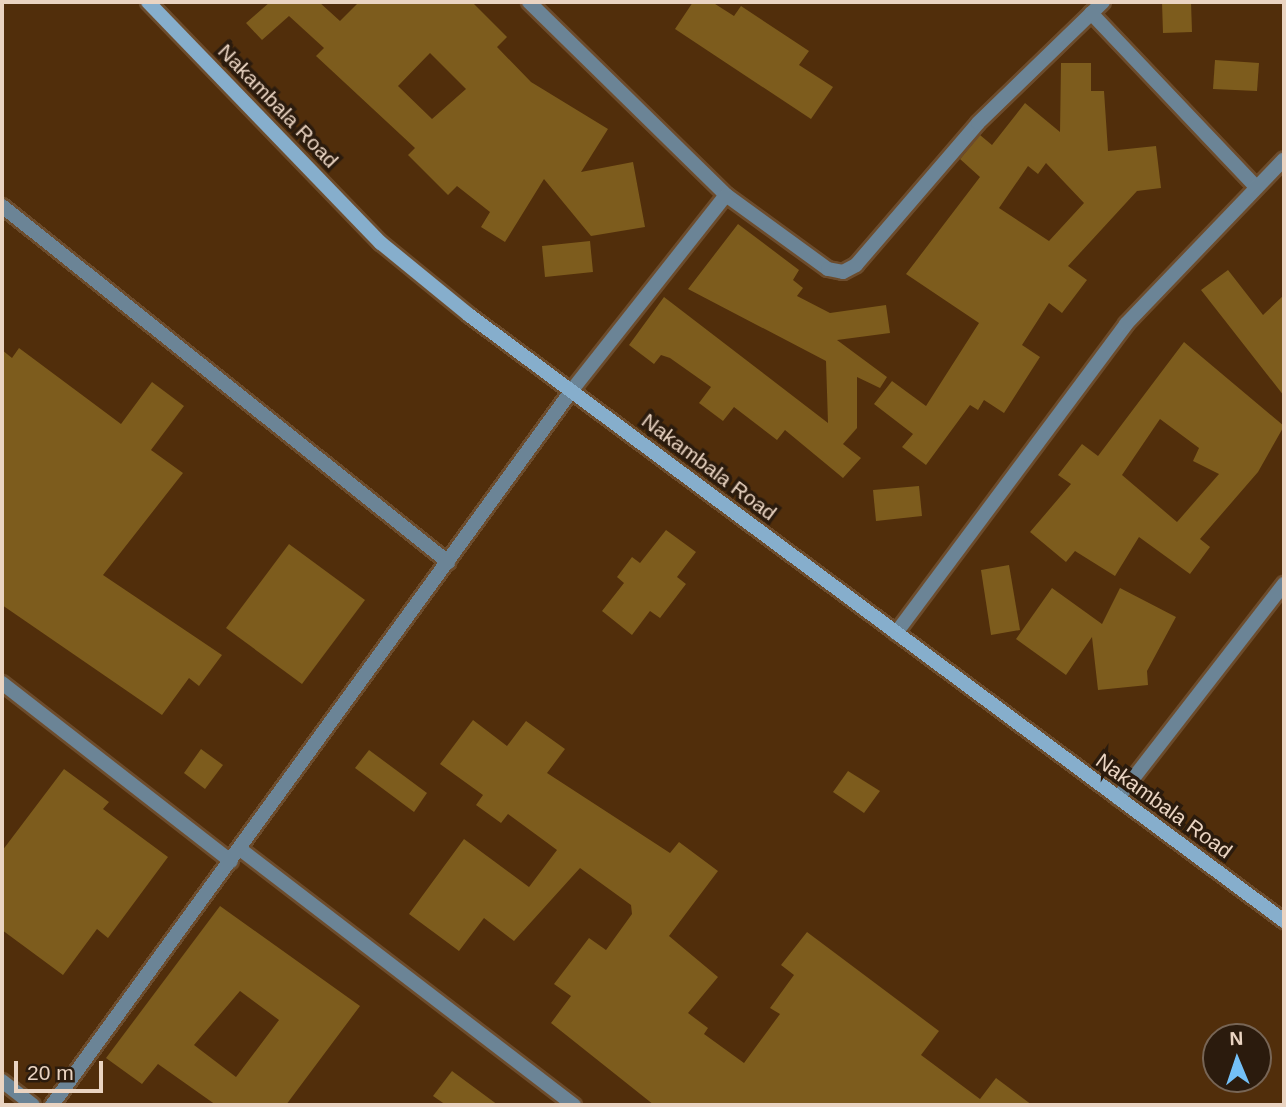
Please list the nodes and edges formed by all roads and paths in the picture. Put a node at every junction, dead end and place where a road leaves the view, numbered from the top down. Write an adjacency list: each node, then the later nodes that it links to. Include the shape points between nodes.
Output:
1 (148, 2): 9 (main road, Nakambala Road, via 381,243)
2 (529, 2): 7 (street)
3 (1102, 2): 4 (street)
4 (1091, 13): 6 (street); 7 (street, via 978,123 856,265 843,272 828,269)
5 (1284, 159): 6 (street)
6 (1254, 184): 12 (street, via 1126,324)
7 (726, 195): 9 (street)
8 (2, 206): 10 (street)
9 (572, 390): 10 (street); 12 (main road, Nakambala Road)
10 (448, 562): 15 (street)
11 (1284, 584): 14 (street)
12 (896, 633): 14 (main road, Nakambala Road)
13 (2, 683): 16 (street)
14 (1118, 798): 17 (main road, Nakambala Road)
15 (240, 849): 16 (street); 21 (street)
16 (231, 862): 20 (street)
17 (1284, 921)
18 (2, 1081): 19 (street)
19 (33, 1105)
20 (52, 1105)
21 (574, 1105)

